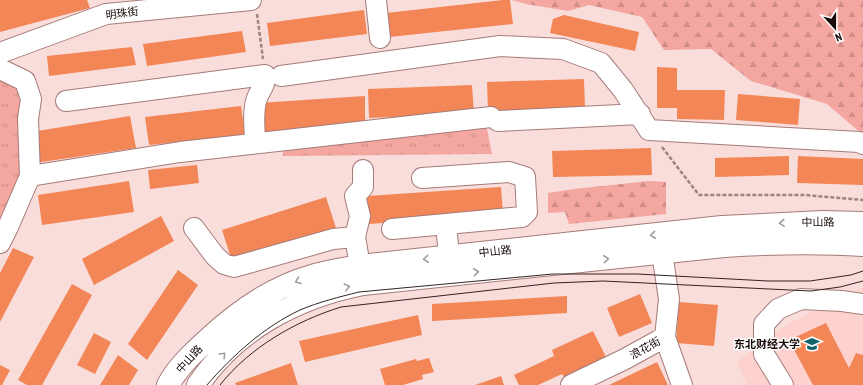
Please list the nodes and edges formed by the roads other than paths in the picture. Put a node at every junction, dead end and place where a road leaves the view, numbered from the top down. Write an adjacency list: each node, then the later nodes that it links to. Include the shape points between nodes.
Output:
1 (376, 0): 4 (street)
2 (254, 4): 3 (street, 明珠街)
3 (104, 7): 5 (street, 明珠街)
4 (380, 38)
5 (0, 53)
6 (0, 69): 13 (street, via 25,81 31,99 28,119)
7 (273, 76): 8 (street); 9 (street, via 500,46 564,49 601,63); 10 (street, via 266,81 257,98)
8 (66, 101)
9 (645, 122): 10 (street, via 571,117 494,119); 11 (street)
10 (255, 143): 13 (street)
11 (863, 144)
12 (363, 170): 19 (street, via 364,187 355,196 360,216)
13 (30, 176): 20 (street)
14 (422, 178): 16 (street, via 509,172 525,177 527,212 522,217)
15 (863, 223): 23 (highway, 中山路, one-way to 23, via 822,222 722,227)
16 (446, 224): 18 (street); 23 (street)
17 (194, 228): 19 (street, via 215,256 224,264 234,267 332,239)
18 (392, 229)
19 (355, 237): 24 (street)
20 (0, 243)
21 (863, 245): 22 (highway, 中山路, via 775,242)
22 (662, 253): 26 (street, 浪花街, via 669,298); 28 (highway, 中山路, one-way to 22, via 225,353 249,332 294,305 340,288)
23 (450, 256): 24 (highway, 中山路, one-way to 24)
24 (360, 266): 27 (highway, 中山路, one-way to 27, via 310,276 260,298 189,357)
25 (863, 304): 31 (street, via 801,299 778,309 764,324 764,354)
26 (665, 337): 29 (street, 浪花街); 30 (street)
27 (168, 385)
28 (198, 385)
29 (570, 385)
30 (682, 385)
31 (783, 385)

